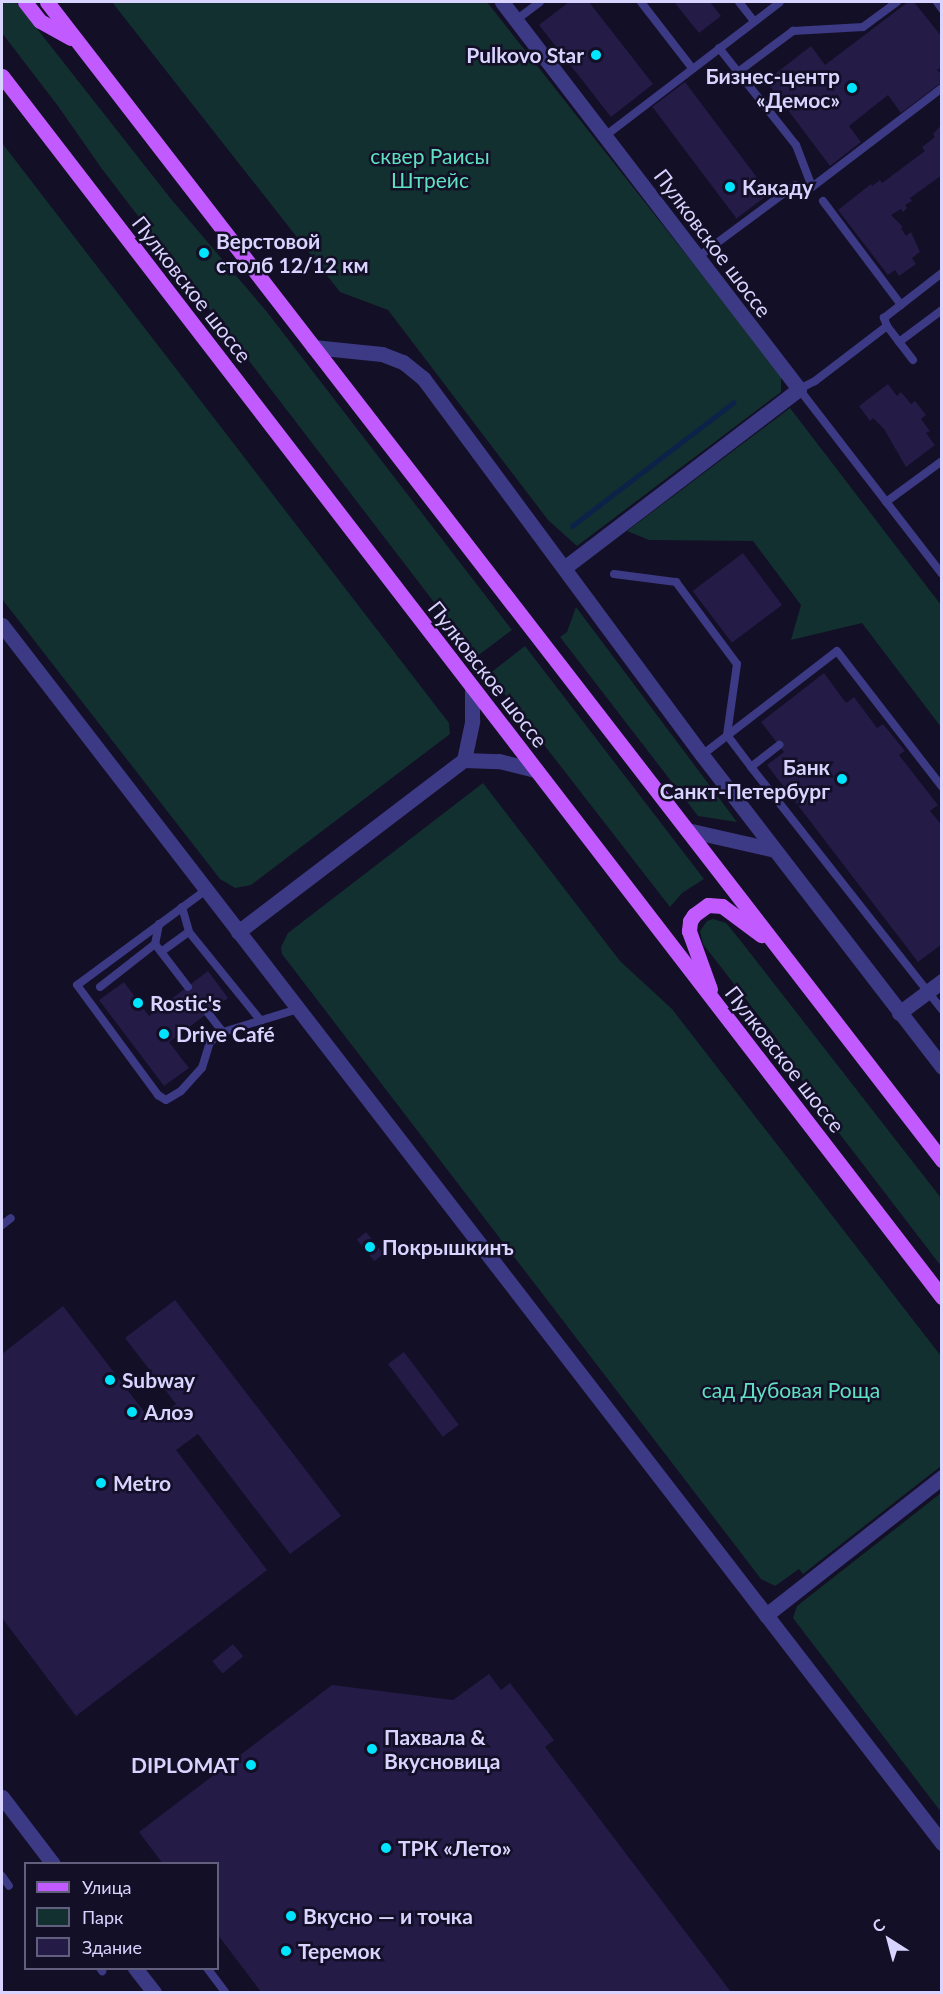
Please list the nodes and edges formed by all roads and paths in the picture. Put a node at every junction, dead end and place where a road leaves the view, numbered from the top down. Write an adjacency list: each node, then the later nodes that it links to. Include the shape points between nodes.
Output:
1 (25, 2): 13 (main road, via 40,21)
2 (46, 2): 13 (main road)
3 (502, 2): 11 (street, Пулковское шоссе)
4 (540, 2): 11 (lane)
5 (641, 2): 15 (lane)
6 (739, 2): 12 (lane)
7 (780, 2): 12 (lane)
8 (897, 2): 16 (lane, via 863,27 793,31)
9 (937, 2): 10 (lane)
10 (942, 9)
11 (516, 20): 19 (street, Пулковское шоссе)
12 (754, 21): 14 (lane)
13 (79, 43): 28 (main road)
14 (719, 48): 15 (lane); 16 (lane)
15 (692, 68): 19 (lane)
16 (738, 72): 18 (lane, via 796,145 812,187)
17 (2, 76): 37 (main road, Пулковское шоссе)
18 (942, 88)
19 (605, 136): 22 (street, Пулковское шоссе)
20 (795, 185): 22 (lane)
21 (823, 201): 24 (lane)
22 (698, 257): 30 (street, Пулковское шоссе)
23 (942, 273): 24 (lane)
24 (902, 305): 26 (lane, via 884,318)
25 (942, 310): 27 (lane)
26 (887, 326): 27 (lane); 30 (lane)
27 (899, 342): 29 (lane)
28 (313, 347): 33 (street, via 382,354 403,362 423,378); 45 (main road)
29 (913, 360)
30 (799, 389): 32 (lane); 33 (street)
31 (942, 461): 32 (lane)
32 (886, 502): 35 (lane)
33 (564, 568): 40 (street)
34 (614, 574): 38 (lane, via 675,582 737,663)
35 (942, 574)
36 (2, 625): 47 (street)
37 (472, 687): 41 (street, via 472,721); 43 (main road, Пулковское шоссе)
38 (727, 735): 40 (lane); 42 (lane); 44 (lane, via 837,651)
39 (779, 746): 42 (lane)
40 (702, 755): 46 (street)
41 (464, 760): 43 (street, via 500,761); 50 (street)
42 (751, 767): 57 (lane)
43 (536, 770): 58 (main road, Пулковское шоссе)
44 (942, 787)
45 (687, 830): 46 (street); 52 (main road)
46 (775, 850): 62 (street)
47 (206, 890): 48 (lane); 50 (street)
48 (182, 907): 49 (lane); 51 (lane)
49 (159, 924): 53 (lane); 64 (lane, via 77,985 158,1095 166,1100 181,1091 202,1068 210,1042)
50 (238, 932): 59 (street)
51 (189, 933): 53 (lane); 63 (lane)
52 (773, 943): 58 (main road, via 722,906 708,905 694,915 689,931); 66 (main road)
53 (158, 948): 55 (lane); 56 (lane)
54 (942, 981): 57 (street)
55 (100, 987)
56 (188, 987)
57 (928, 992): 60 (lane); 62 (street)
58 (715, 1003): 69 (main road, Пулковское шоссе)
59 (298, 1009): 63 (lane); 71 (street)
60 (942, 1010)
61 (208, 1013): 64 (lane)
62 (899, 1013): 65 (street)
63 (261, 1021): 64 (lane)
64 (223, 1032)
65 (942, 1067)
66 (942, 1160)
67 (11, 1218): 68 (lane)
68 (2, 1225)
69 (942, 1297)
70 (942, 1477): 71 (street)
71 (766, 1615): 73 (street)
72 (2, 1797): 74 (street)
73 (942, 1843)
74 (52, 1862)
75 (2, 1876): 76 (lane)
76 (9, 1886)
77 (137, 1970): 79 (street)
78 (208, 1970): 80 (lane)
79 (154, 1992)
80 (225, 1992)

